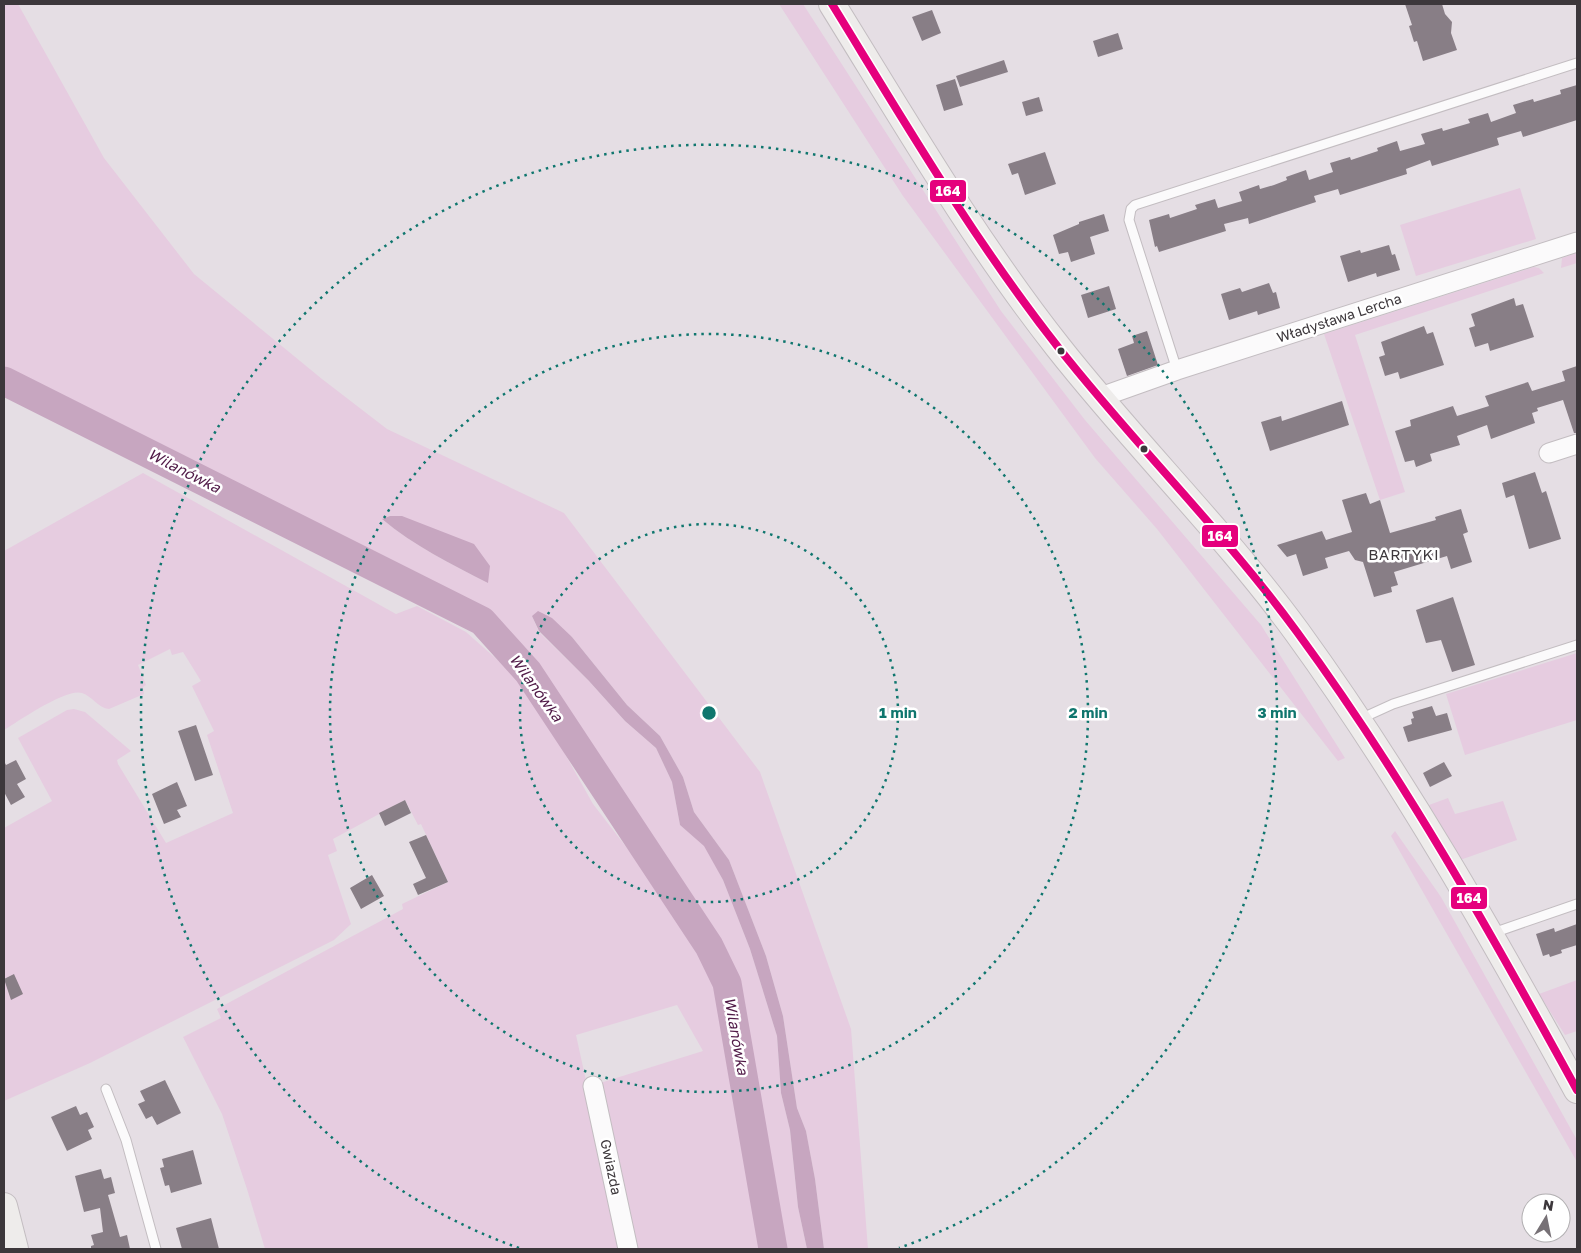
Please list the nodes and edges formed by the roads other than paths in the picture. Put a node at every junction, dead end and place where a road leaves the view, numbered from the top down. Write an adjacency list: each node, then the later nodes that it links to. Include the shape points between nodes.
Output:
1 (832, 4): 5 (street, via 943,184 1050,336)
2 (1577, 63): 4 (lane, via 1140,201 1131,208 1129,220)
3 (1577, 242): 4 (street, Władysława Lercha)
4 (1176, 370): 5 (street, Władysława Lercha)
5 (1101, 397): 9 (street, via 1238,557 1296,631)
6 (1577, 444): 7 (street)
7 (1549, 453)
8 (1577, 645): 9 (lane, via 1393,704)
9 (1358, 720): 11 (street, via 1388,763)
10 (1577, 904): 11 (lane)
11 (1490, 935): 14 (street)
12 (593, 1086): 18 (street, Gwiazda)
13 (106, 1089): 17 (lane, via 126,1140)
14 (1577, 1090)
15 (4, 1206): 16 (street)
16 (15, 1249)
17 (156, 1249)
18 (628, 1249)

